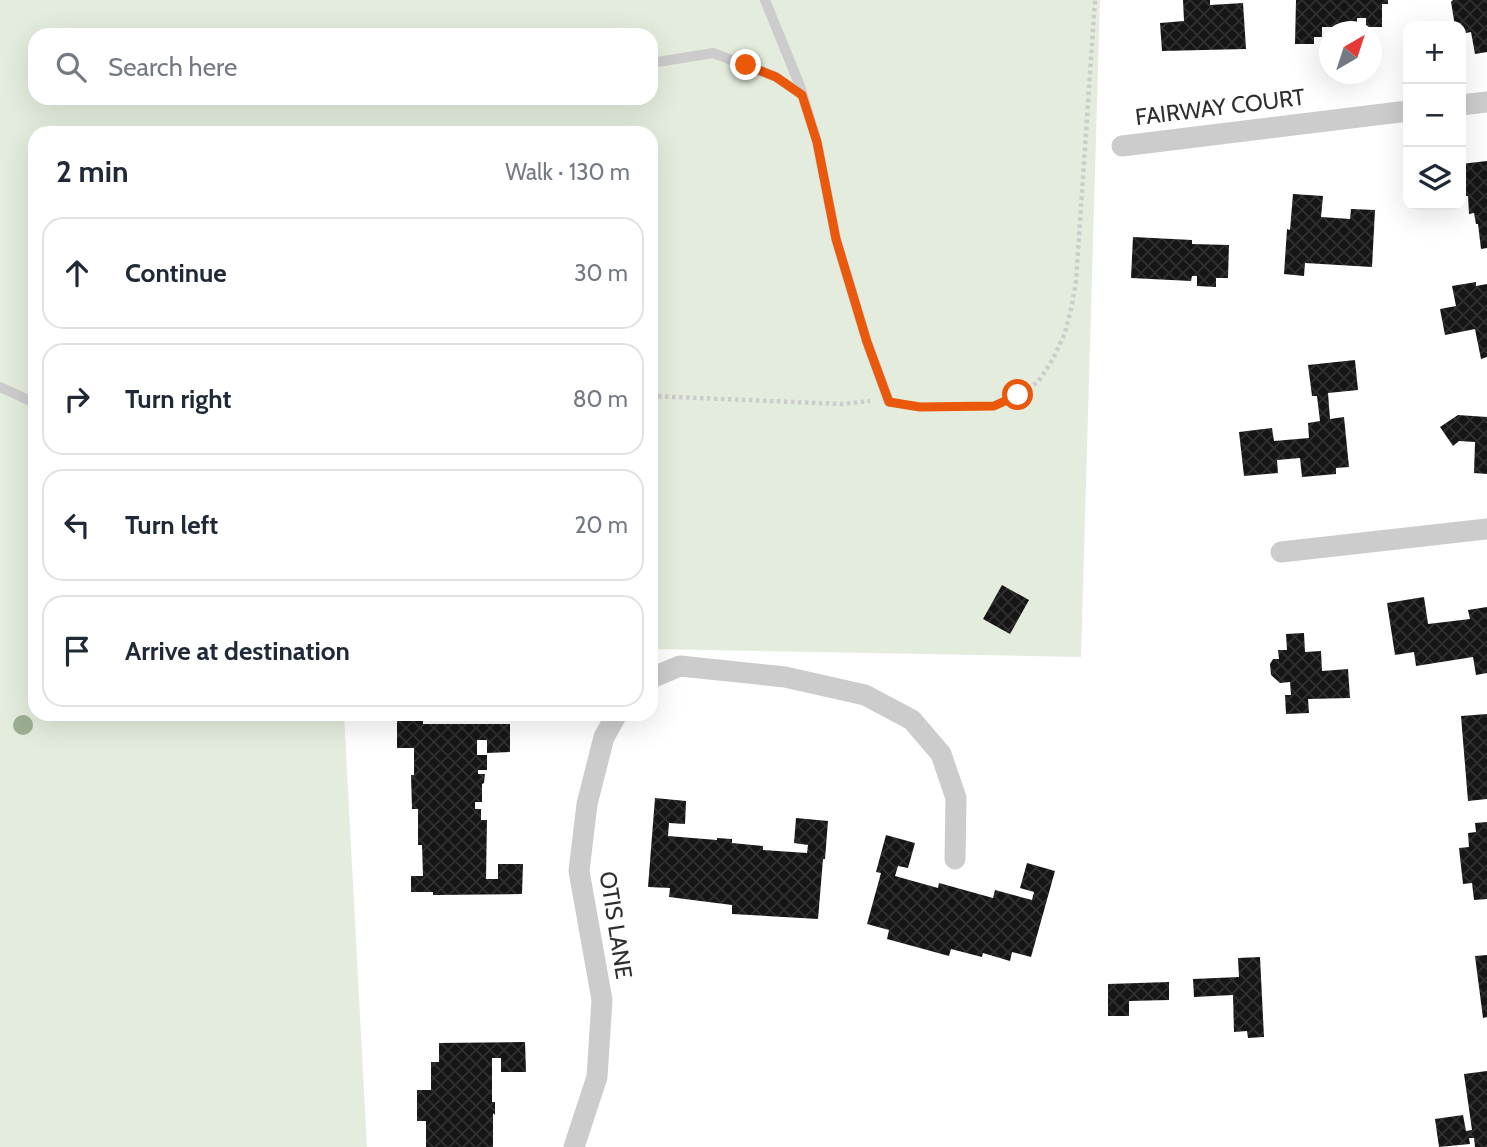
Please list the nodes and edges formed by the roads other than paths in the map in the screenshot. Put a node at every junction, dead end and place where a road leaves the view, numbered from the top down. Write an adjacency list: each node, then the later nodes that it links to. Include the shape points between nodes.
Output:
1 (765, 0): 3 (lane)
2 (658, 62): 3 (lane, via 713,53 776,77)
3 (802, 95): 10 (lane, via 817,142 836,239)
4 (1487, 102): 5 (street)
5 (1466, 104)
6 (1403, 112): 7 (street, FAIRWAY COURT)
7 (1122, 146)
8 (0, 387): 9 (lane)
9 (28, 399)
10 (889, 402)
11 (1487, 529): 12 (street)
12 (1281, 552)
13 (658, 675): 15 (street, via 680,666 785,677 865,695 912,720 941,754 956,798)
14 (613, 721): 16 (street, OTIS LANE, via 604,737 587,804 579,872 602,1000 597,1077)
15 (955, 859)
16 (574, 1147)

